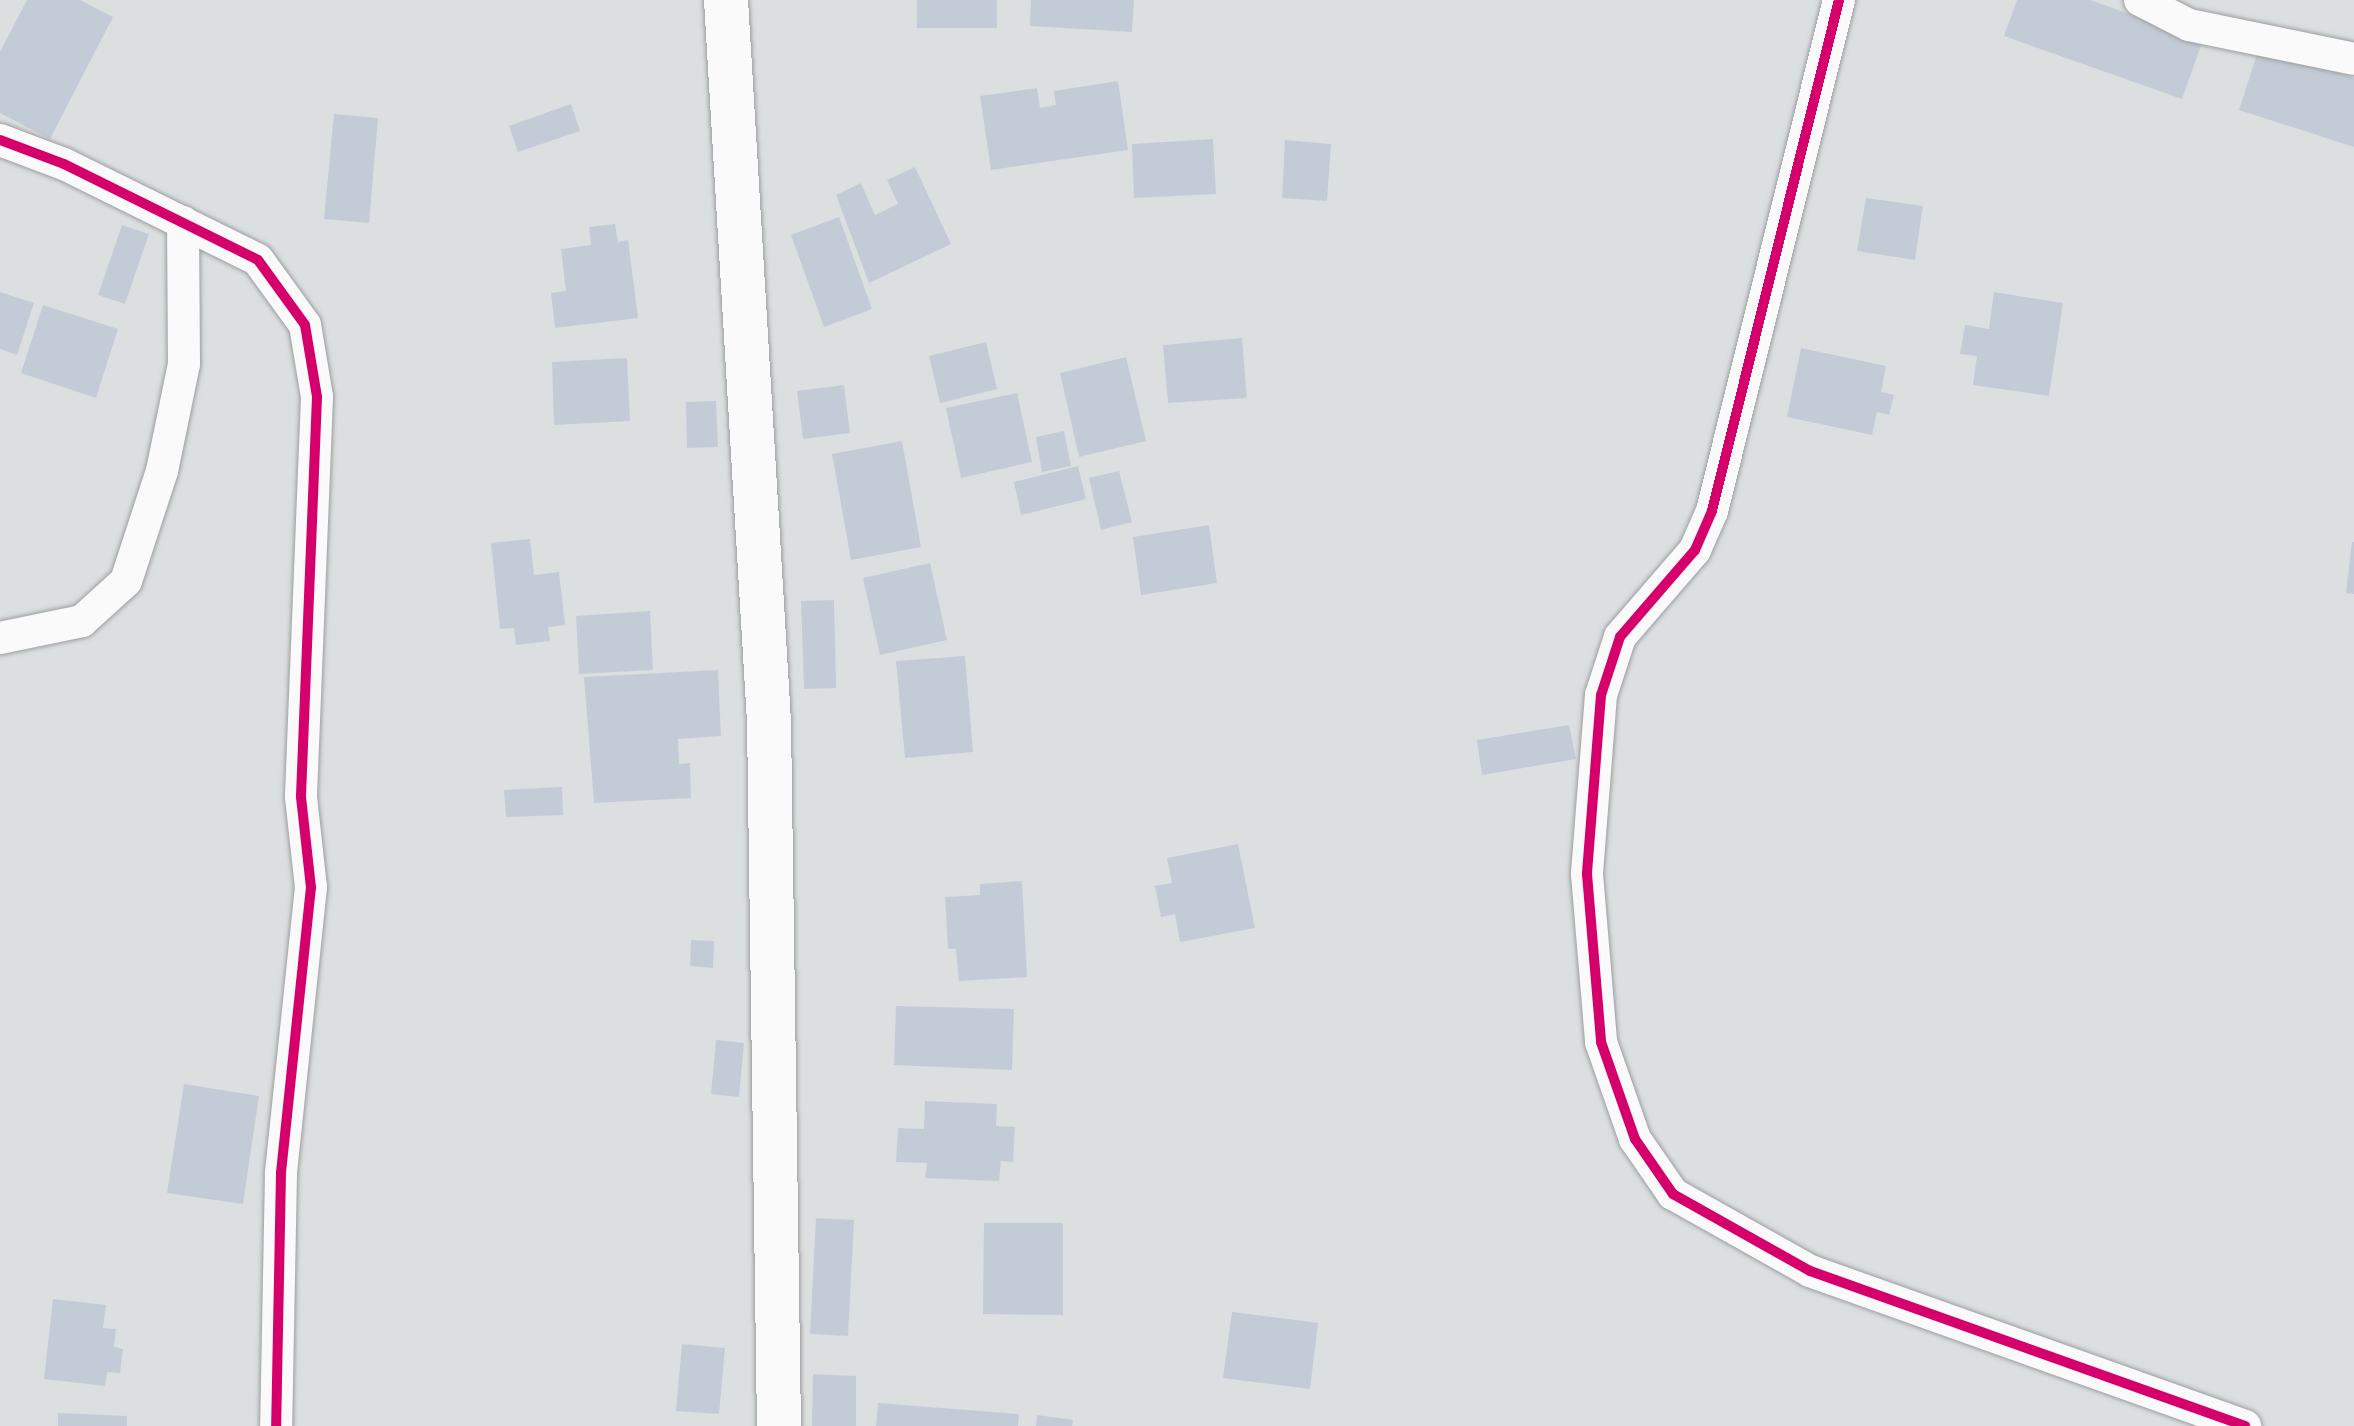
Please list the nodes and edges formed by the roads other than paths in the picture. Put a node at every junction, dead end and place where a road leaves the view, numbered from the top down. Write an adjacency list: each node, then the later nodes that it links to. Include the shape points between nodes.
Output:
1 (726, 0): 9 (street, via 769,721)
2 (1839, 0): 10 (street, via 1712,511 1695,550 1620,637 1601,695 1587,874 1601,1042 1635,1139 1673,1194 1810,1271)
3 (2140, 0): 4 (street, via 2189,25)
4 (2354, 59)
5 (0, 140): 6 (street, via 64,164)
6 (183, 222): 7 (street, via 184,364 162,471 126,581 82,621); 8 (street, via 258,260 305,325 317,397 301,797 311,887 281,1173)
7 (0, 638)
8 (276, 1426)
9 (779, 1426)
10 (2245, 1426)

